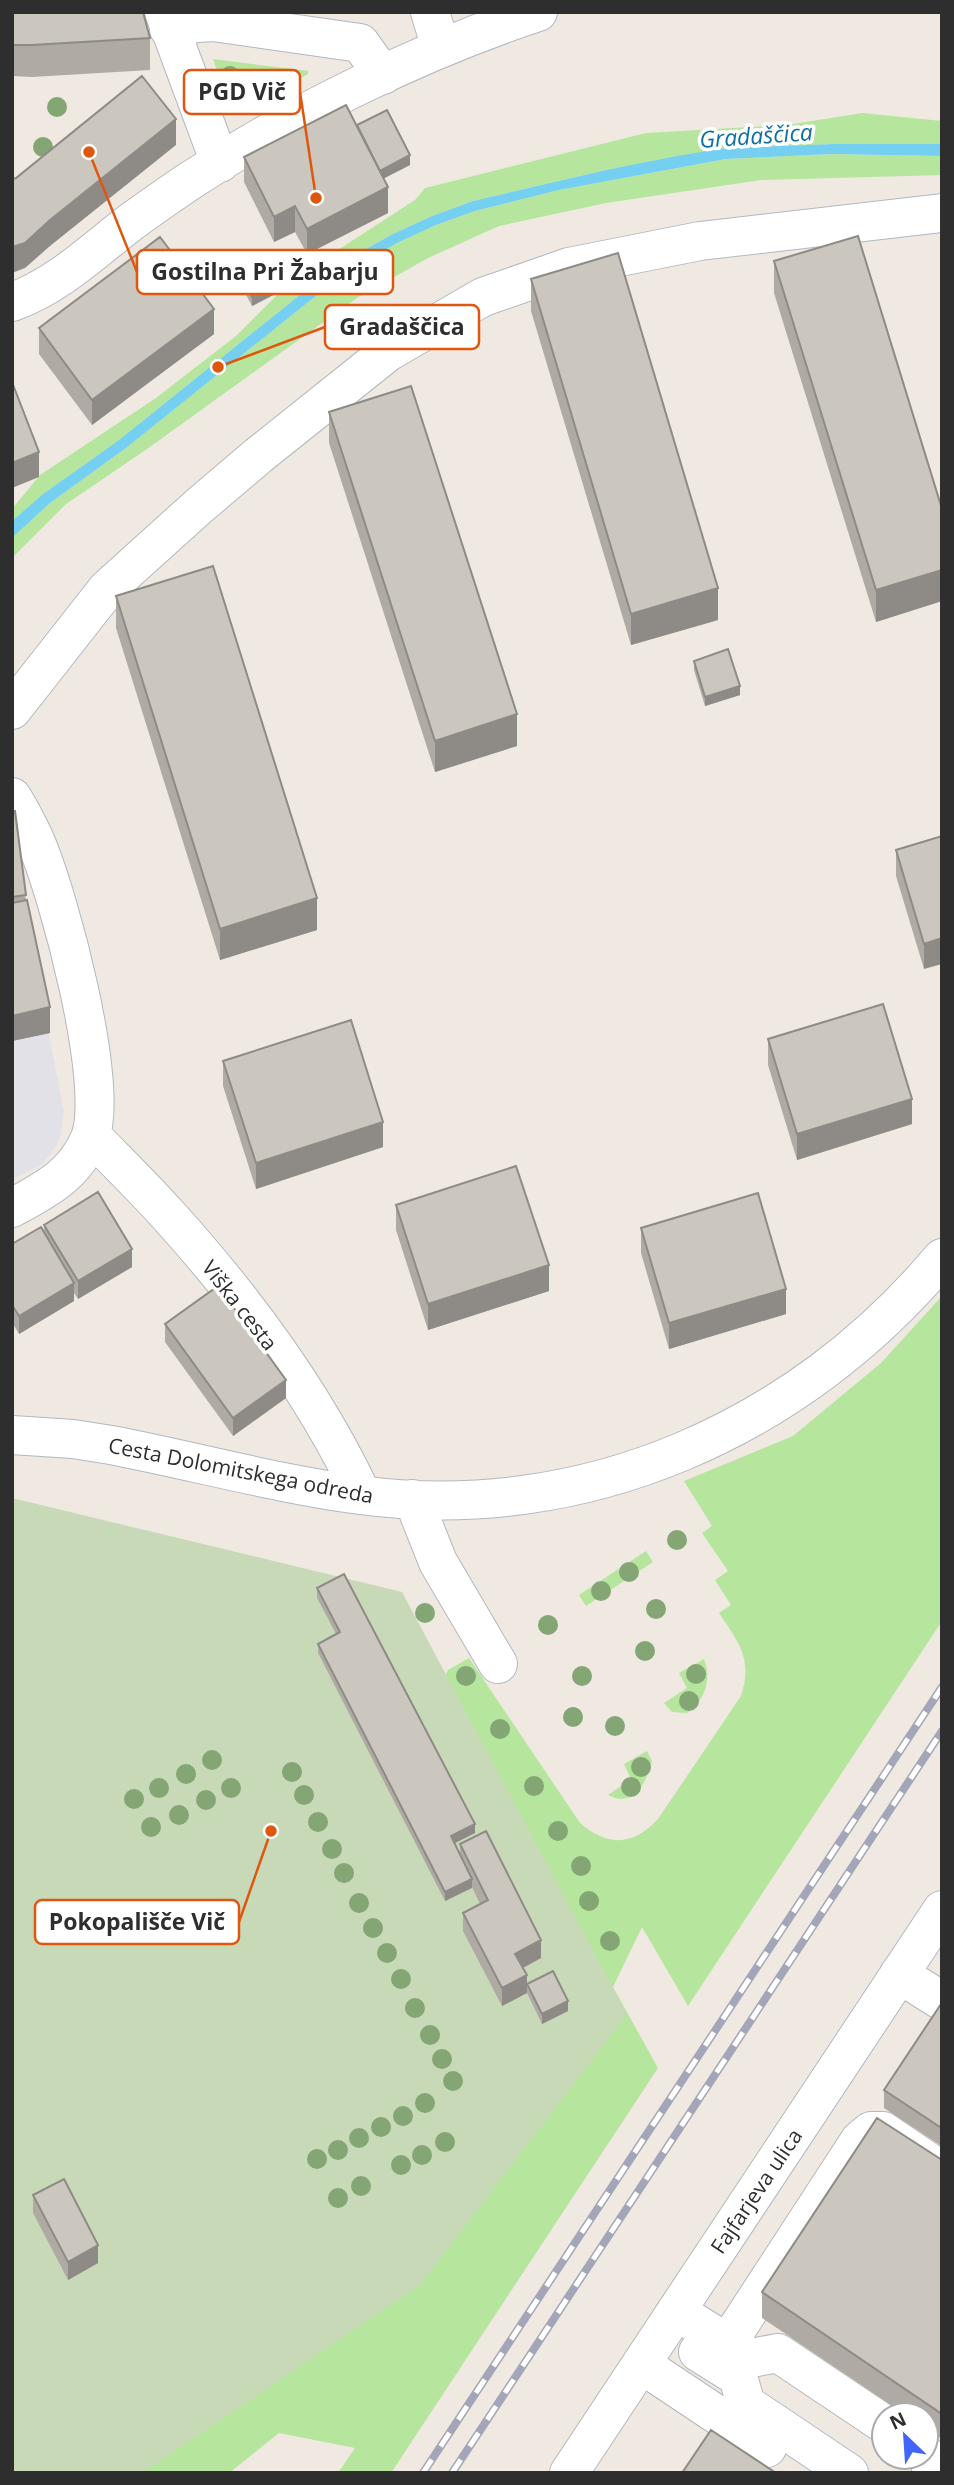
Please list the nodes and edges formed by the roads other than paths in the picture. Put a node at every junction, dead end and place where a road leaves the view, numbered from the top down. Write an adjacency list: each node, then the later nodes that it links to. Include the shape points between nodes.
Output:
1 (538, 12): 3 (street)
2 (166, 21): 4 (street, via 213,22 360,43); 5 (street)
3 (436, 30): 4 (street)
4 (383, 75): 5 (street)
5 (220, 163): 7 (street, via 133,220 42,289)
6 (942, 213): 8 (street, via 701,242 569,267 483,297 388,352 199,506 107,589)
7 (12, 302)
8 (12, 710)
9 (12, 797): 10 (street, via 36,842 74,968 94,1078)
10 (91, 1135): 11 (street, via 70,1172); 14 (street, Viška cesta, via 169,1216 257,1325 303,1390)
11 (12, 1208)
12 (942, 1258): 15 (street, Cesta Dolomitskega odreda, via 902,1302 839,1358 776,1403 714,1439 648,1466 559,1490 485,1500)
13 (12, 1435): 14 (street, Cesta Dolomitskega odreda, via 111,1445)
14 (362, 1495): 15 (street, Cesta Dolomitskega odreda)
15 (413, 1499): 16 (street, via 438,1562)
16 (498, 1664)
17 (942, 1910): 18 (street, Fajfarjeva ulica)
18 (899, 1974): 19 (street); 21 (street, Fajfarjeva ulica)
19 (942, 2001)
20 (942, 2171): 22 (street, via 883,2132 871,2131 860,2140)
21 (670, 2320): 22 (street); 23 (street, Fajfarjeva ulica); 27 (street, via 738,2377 746,2404)
22 (727, 2344): 24 (street, via 751,2358 778,2353)
23 (641, 2364): 25 (street, Fajfarjeva ulica); 26 (street)
24 (870, 2415)
25 (569, 2473)
26 (805, 2473)
27 (849, 2473)

